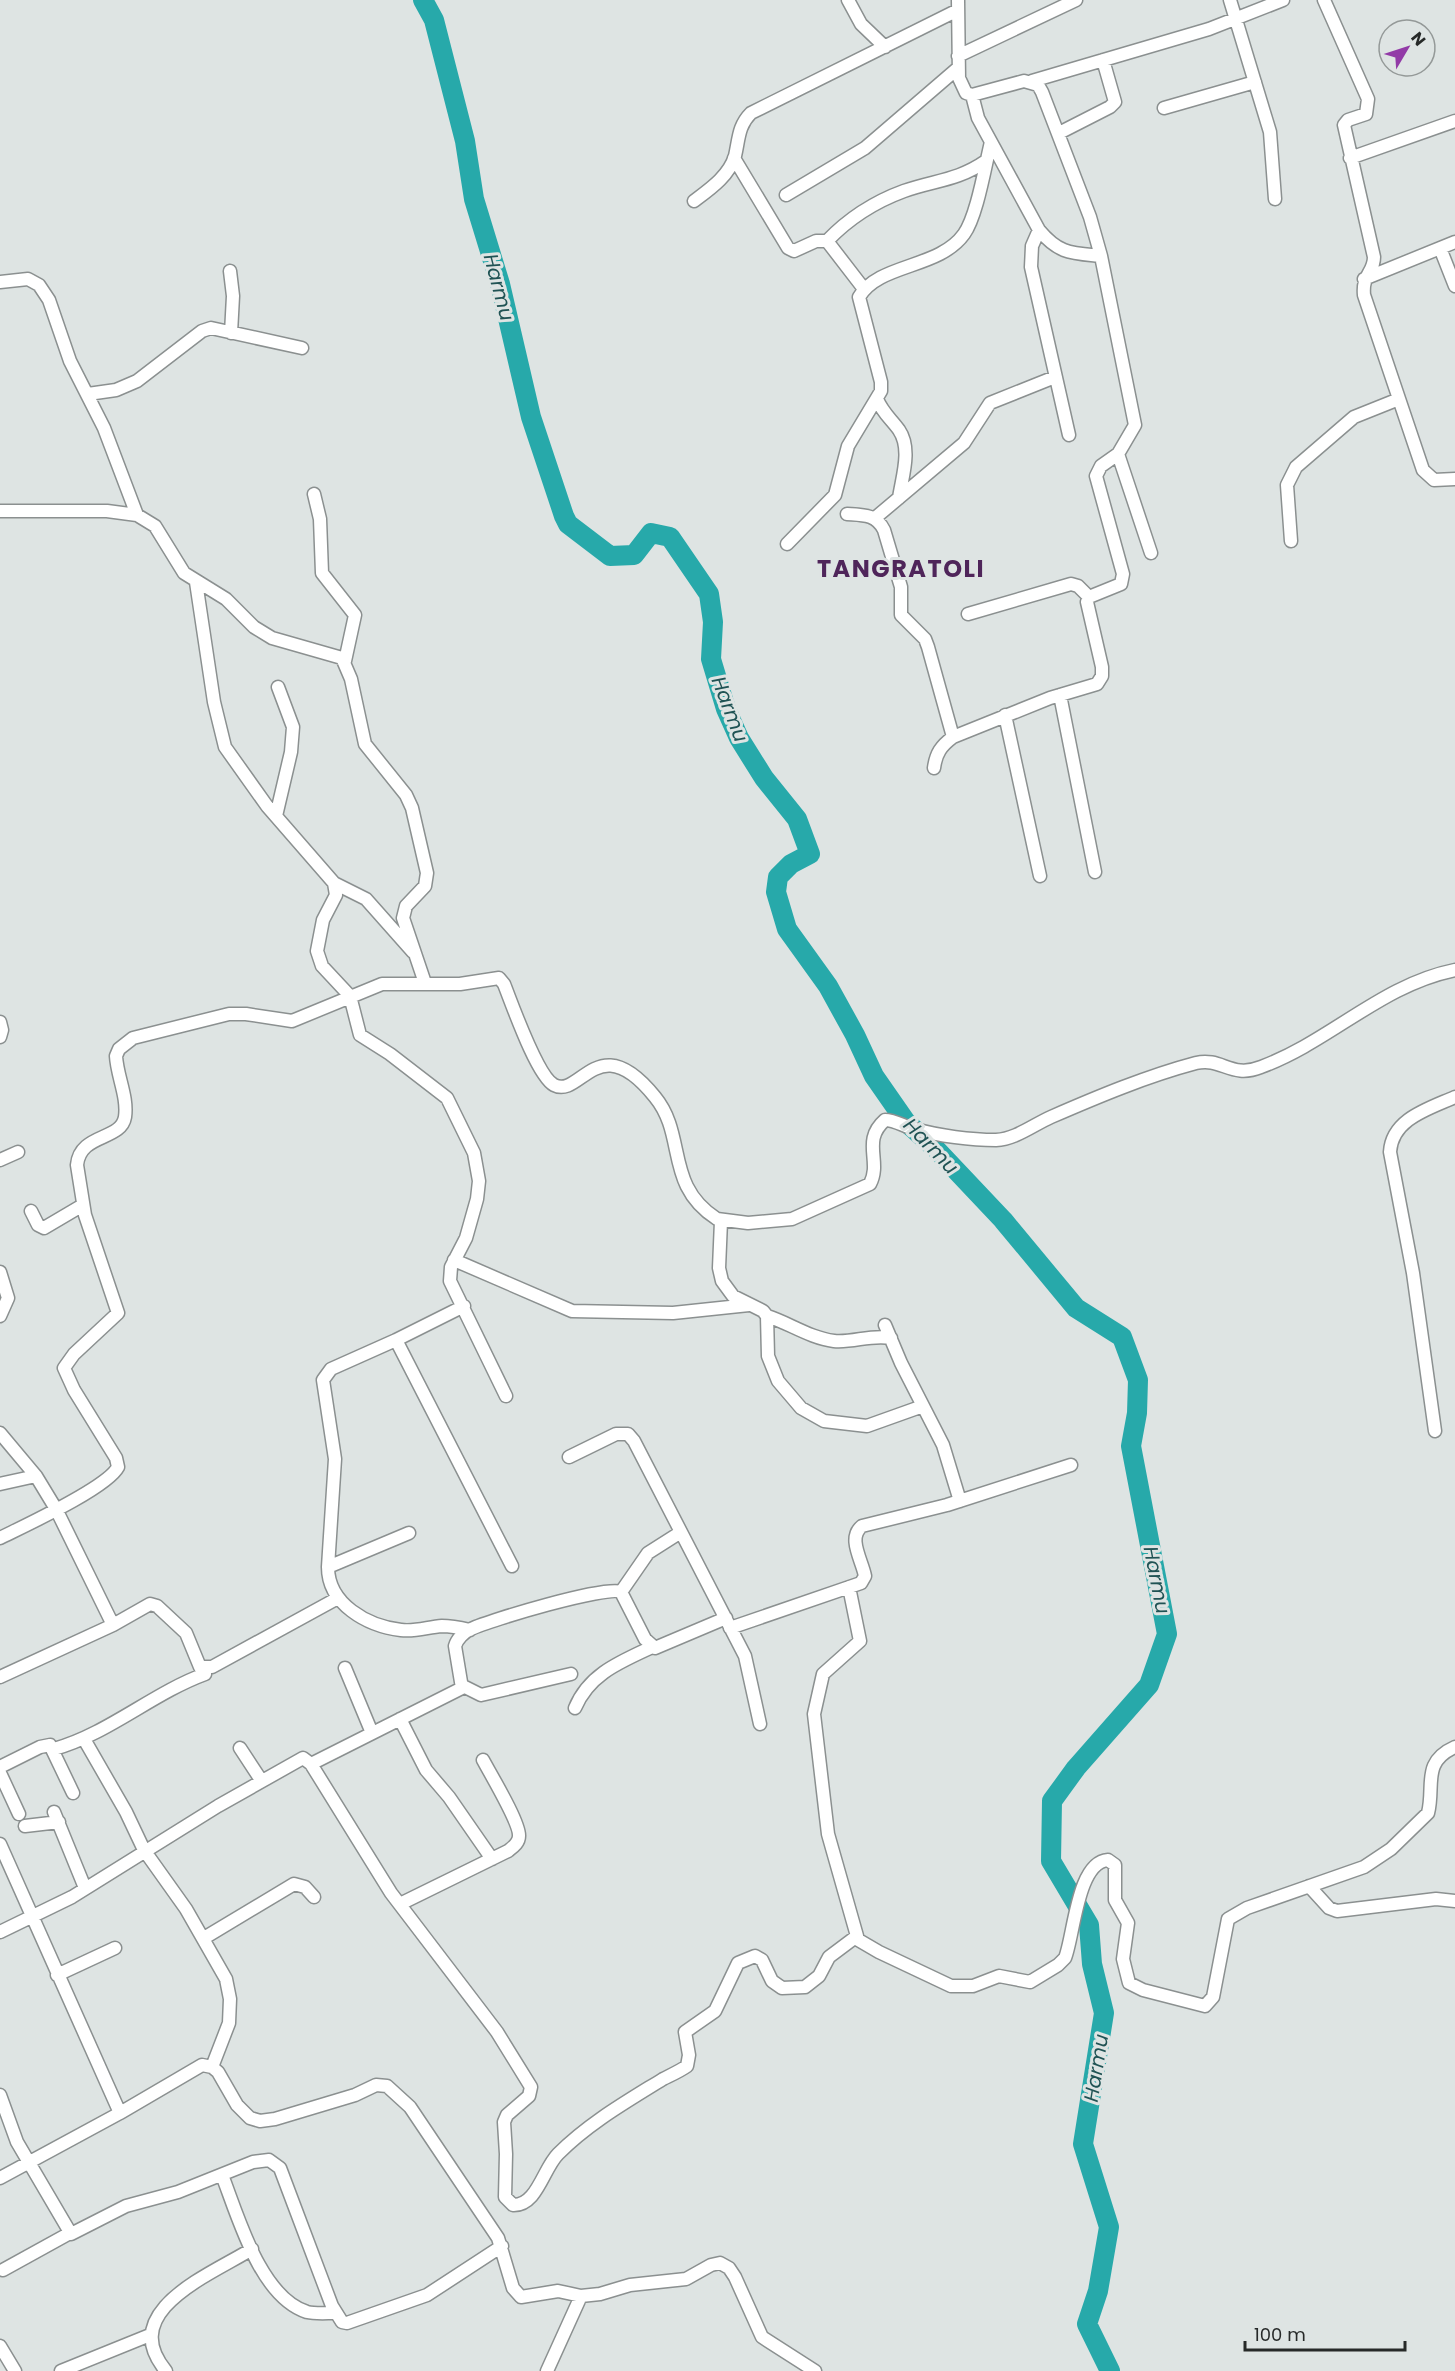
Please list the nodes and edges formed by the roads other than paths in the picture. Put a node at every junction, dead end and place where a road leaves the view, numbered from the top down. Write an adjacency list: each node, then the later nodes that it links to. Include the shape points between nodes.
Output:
1 (1076, 0): 10 (street)
2 (1230, 0): 7 (street)
3 (1283, 0): 7 (street)
4 (1324, 0): 19 (street, via 1368,99 1366,114 1344,125)
5 (853, 1): 8 (street, via 861,24)
6 (958, 5): 8 (street); 10 (street)
7 (1235, 20): 9 (street); 12 (street)
8 (885, 46): 18 (street, via 751,113 739,132)
9 (1103, 60): 11 (street); 16 (street, via 1115,102)
10 (958, 62): 13 (street, via 962,87); 21 (street, via 865,148)
11 (1032, 81): 13 (street); 16 (street, via 1042,92)
12 (1255, 82): 14 (street); 22 (street, via 1270,132)
13 (972, 95): 17 (street, via 974,111)
14 (1164, 108)
15 (1455, 121): 19 (street)
16 (1059, 133): 28 (street)
17 (991, 142): 20 (street); 24 (street)
18 (734, 158): 23 (street, via 718,182); 25 (street, via 788,248 802,249 816,241)
19 (1350, 158): 30 (street, via 1374,257)
20 (986, 161): 25 (street, via 967,174 904,192 858,213); 33 (street, via 970,222 953,247)
21 (786, 195)
22 (1275, 199)
23 (694, 201)
24 (1039, 230): 28 (street, via 1064,252); 36 (street, via 1032,246 1031,267)
25 (827, 241): 33 (street)
26 (1455, 242): 27 (street)
27 (1440, 248): 30 (street); 32 (street)
28 (1101, 256): 41 (street, via 1135,418 1132,432)
29 (230, 271): 34 (street)
30 (1364, 279): 39 (street, via 1364,295)
31 (0, 282): 37 (street, via 28,279 43,290 58,321 70,361)
32 (1455, 286)
33 (864, 289): 38 (street, via 859,304 881,382)
34 (231, 333): 35 (street); 37 (street, via 216,328 202,331 137,381 116,390)
35 (302, 348)
36 (1055, 376): 40 (street); 44 (street, via 990,403 963,443)
37 (88, 394): 47 (street)
38 (877, 399): 44 (street, via 900,431 906,448); 50 (street, via 848,446 835,495)
39 (1399, 399): 42 (street, via 1423,470 1434,480); 49 (street, via 1354,417 1291,474 1287,485)
40 (1069, 435)
41 (1118, 454): 51 (street); 53 (street, via 1101,466 1096,476 1123,579 1121,584)
42 (1455, 479)
43 (314, 494): 55 (street, via 320,519 322,573 355,615)
44 (899, 498): 48 (street)
45 (0, 510): 47 (street)
46 (847, 514): 48 (street)
47 (137, 515): 52 (street, via 155,526 177,565)
48 (875, 518): 59 (street, via 884,530 901,587 901,615 925,639)
49 (1291, 542)
50 (787, 544)
51 (1151, 553)
52 (196, 582): 55 (street, via 226,599 254,627 272,638 327,651); 61 (street, via 214,702 225,747)
53 (1089, 597): 54 (street, via 1071,584); 57 (street, via 1102,676 1097,684)
54 (968, 614)
55 (345, 662): 65 (street, via 365,744 412,808 427,873 425,886 406,906 403,918)
56 (278, 687): 61 (street, via 293,728)
57 (1060, 695): 58 (street); 62 (street)
58 (1005, 715): 59 (street); 63 (street)
59 (953, 737): 60 (street, via 939,751)
60 (934, 768)
61 (276, 816): 64 (street)
62 (1095, 872)
63 (1040, 876)
64 (334, 883): 65 (street, via 366,899); 68 (street, via 336,895 323,920 317,951 322,966)
65 (417, 956): 67 (street)
66 (1455, 970): 76 (street, via 1424,977 1393,991 1324,1037 1261,1068 1237,1072 1211,1061 1193,1064 1088,1102 1008,1138 924,1131 885,1120 872,1137 873,1177 865,1188 792,1219)
67 (425, 983): 68 (street, via 381,984); 76 (street, via 501,980 543,1074 555,1086 565,1086 605,1065 620,1066 636,1077 669,1120 682,1179 705,1209)
68 (350, 996): 74 (street, via 292,1021 229,1014 133,1038 121,1047 116,1059 125,1118 118,1129 90,1142 78,1159); 77 (street, via 360,1035 447,1098 474,1153 479,1181 477,1198 466,1238)
69 (0, 1022): 70 (street)
70 (0, 1037)
71 (1455, 1097): 88 (street, via 1400,1126 1391,1139 1390,1152 1413,1273)
72 (18, 1152): 73 (street)
73 (0, 1160)
74 (83, 1205): 75 (street, via 44,1228 38,1225); 95 (street, via 118,1313 74,1354 64,1370 118,1467 105,1480)
75 (32, 1211)
76 (721, 1221): 79 (street, via 720,1276 733,1296)
77 (454, 1260): 79 (street, via 572,1311 673,1313); 80 (street, via 450,1281)
78 (0, 1272): 81 (street, via 8,1298)
79 (749, 1305): 82 (street, via 759,1308)
80 (464, 1306): 85 (street); 86 (street)
81 (0, 1316)
82 (767, 1317): 84 (street, via 835,1341 875,1335); 87 (street, via 766,1344 778,1381 801,1408 819,1420 867,1426)
83 (885, 1324): 84 (street)
84 (891, 1338): 87 (street)
85 (396, 1340): 99 (street); 100 (street, via 332,1369 323,1380 335,1459)
86 (506, 1396)
87 (923, 1406): 94 (street, via 943,1445)
88 (1435, 1431)
89 (0, 1433): 92 (street)
90 (569, 1456): 96 (street, via 616,1434 628,1434)
91 (1071, 1465): 94 (street)
92 (36, 1476): 93 (street); 95 (street)
93 (0, 1484)
94 (960, 1501): 101 (street, via 856,1530 854,1539 865,1576 861,1583)
95 (56, 1509): 98 (street); 105 (street)
96 (681, 1532): 102 (street, via 648,1553); 104 (street)
97 (409, 1533): 100 (street)
98 (0, 1538)
99 (512, 1566)
100 (328, 1567): 103 (street, via 329,1582)
101 (849, 1587): 104 (street); 140 (street, via 860,1641 823,1674 814,1714 828,1834 856,1925)
102 (621, 1592): 106 (street, via 611,1590 557,1603); 107 (street)
103 (338, 1598): 105 (street, via 207,1668 196,1662 186,1634 155,1604); 106 (street, via 354,1612 399,1630 444,1626)
104 (728, 1623): 107 (street, via 664,1647); 115 (street, via 745,1656)
105 (113, 1625): 111 (street)
106 (470, 1630): 112 (street, via 455,1646)
107 (652, 1647): 113 (street, via 595,1679 581,1694)
108 (345, 1668): 116 (street)
109 (205, 1674): 117 (street)
110 (571, 1674): 112 (street, via 481,1695)
111 (0, 1677)
112 (463, 1686): 114 (street)
113 (575, 1708)
114 (400, 1719): 116 (street); 131 (street, via 426,1770)
115 (760, 1724)
116 (372, 1733): 122 (street)
117 (84, 1739): 120 (street); 130 (street)
118 (1455, 1747): 132 (street, via 1438,1759 1432,1770 1428,1813 1397,1843 1364,1867)
119 (240, 1748): 125 (street)
120 (54, 1749): 123 (street, via 50,1745 40,1747); 126 (street)
121 (483, 1760): 131 (street, via 519,1836 514,1846)
122 (311, 1764): 125 (street, via 299,1758); 136 (street)
123 (0, 1767)
124 (0, 1773): 127 (street)
125 (261, 1780): 130 (street)
126 (73, 1793)
127 (19, 1814)
128 (25, 1826): 133 (street, via 56,1817)
129 (0, 1844): 137 (street)
130 (144, 1850): 133 (street); 139 (street)
131 (492, 1859): 136 (street)
132 (1310, 1886): 135 (street, via 1336,1911 1436,1899); 140 (street, via 1247,1908 1228,1919 1213,1997 1210,2004 1202,2007 1129,1983 1123,1959 1128,1923 1115,1900 1113,1861 1099,1863 1080,1895 1062,1961 1026,1983 999,1976 973,1986 951,1986)
133 (85, 1888): 137 (street)
134 (314, 1897): 139 (street, via 305,1887 294,1884)
135 (1455, 1901)
136 (400, 1904): 140 (street, via 497,2032 531,2087 529,2096 504,2122 503,2192 513,2205 524,2205 530,2200 553,2160 604,2115 687,2066 690,2055 685,2032 715,2011 738,1963 755,1956 762,1960 772,1981 782,1988 805,1987 819,1976 829,1957)
137 (31, 1916): 138 (street); 142 (street)
138 (0, 1932)
139 (204, 1938): 143 (street, via 226,1979 230,1999 229,2023)
140 (855, 1938)
141 (115, 1948): 142 (street)
142 (57, 1975): 145 (street)
143 (212, 2067): 145 (street, via 197,2067); 150 (street, via 237,2105 250,2118 260,2121 355,2095 376,2085 387,2086 410,2106)
144 (0, 2095): 146 (street)
145 (120, 2113): 146 (street)
146 (29, 2162): 148 (street); 149 (street)
147 (222, 2175): 149 (street, via 126,2206 75,2234); 151 (street); 154 (street, via 262,2160 280,2168)
148 (0, 2178)
149 (70, 2233): 152 (street)
150 (502, 2246): 153 (street, via 511,2282 521,2297 558,2291); 154 (street, via 443,2286 405,2304 347,2323)
151 (252, 2249): 154 (street, via 273,2287 296,2306 309,2312); 155 (street, via 167,2303 156,2317)
152 (3, 2270)
153 (581, 2296): 161 (street); 162 (street, via 686,2278 720,2263 735,2277 762,2337)
154 (335, 2313)
155 (150, 2335): 157 (street); 160 (street, via 155,2355)
156 (0, 2346): 158 (street)
157 (80, 2367): 159 (street)
158 (15, 2371)
159 (61, 2371)
160 (166, 2371)
161 (548, 2371)
162 (815, 2371)

